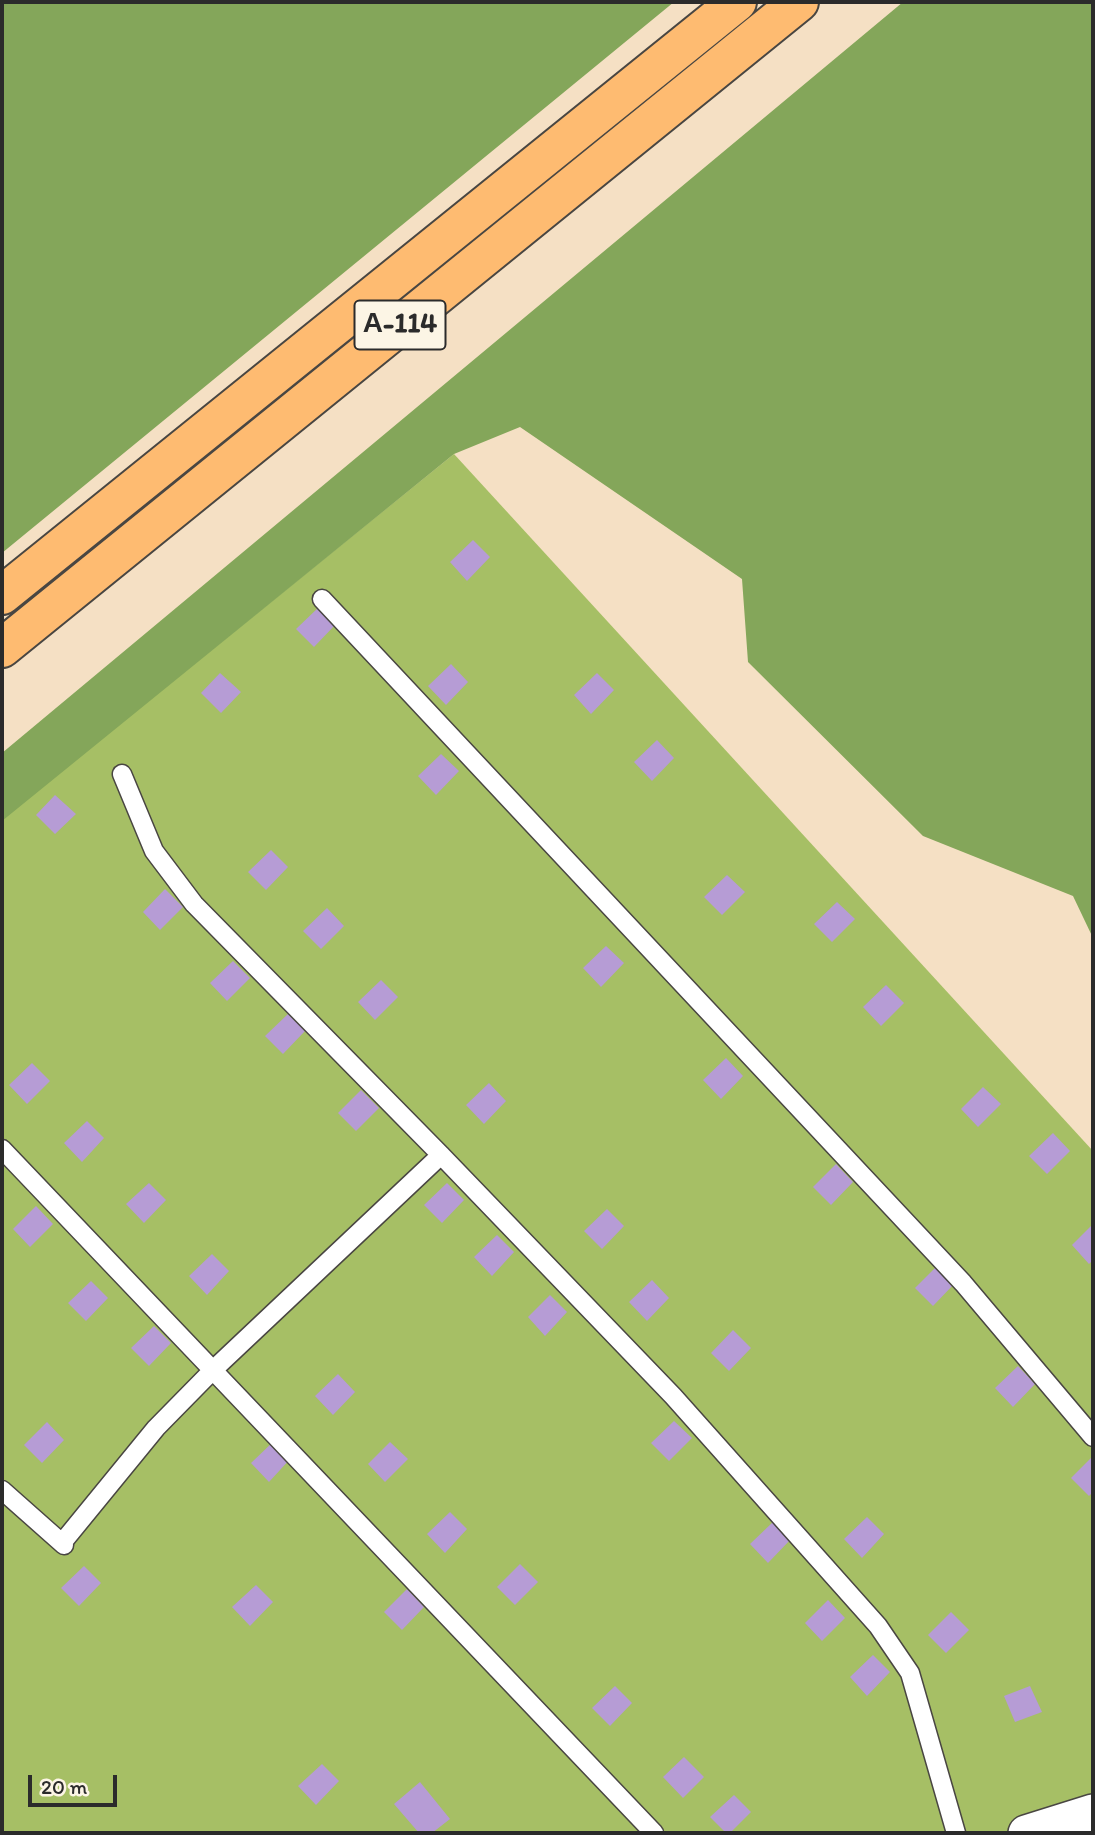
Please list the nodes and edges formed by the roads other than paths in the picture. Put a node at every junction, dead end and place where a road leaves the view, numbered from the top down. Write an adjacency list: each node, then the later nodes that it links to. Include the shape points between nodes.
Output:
1 (737, 2): 3 (highway, А-114)
2 (799, 2): 5 (highway, А-114)
3 (2, 595)
4 (322, 599): 10 (lane, via 963,1283)
5 (2, 648)
6 (122, 774): 8 (lane, via 154,851 194,904)
7 (2, 1149): 9 (lane)
8 (441, 1155): 9 (lane); 14 (lane, via 673,1396 878,1626 910,1673)
9 (213, 1370): 11 (lane, via 156,1428 63,1544); 13 (lane)
10 (1093, 1437)
11 (2, 1490)
12 (1093, 1812): 15 (street)
13 (654, 1833)
14 (956, 1833)
15 (1026, 1833)

